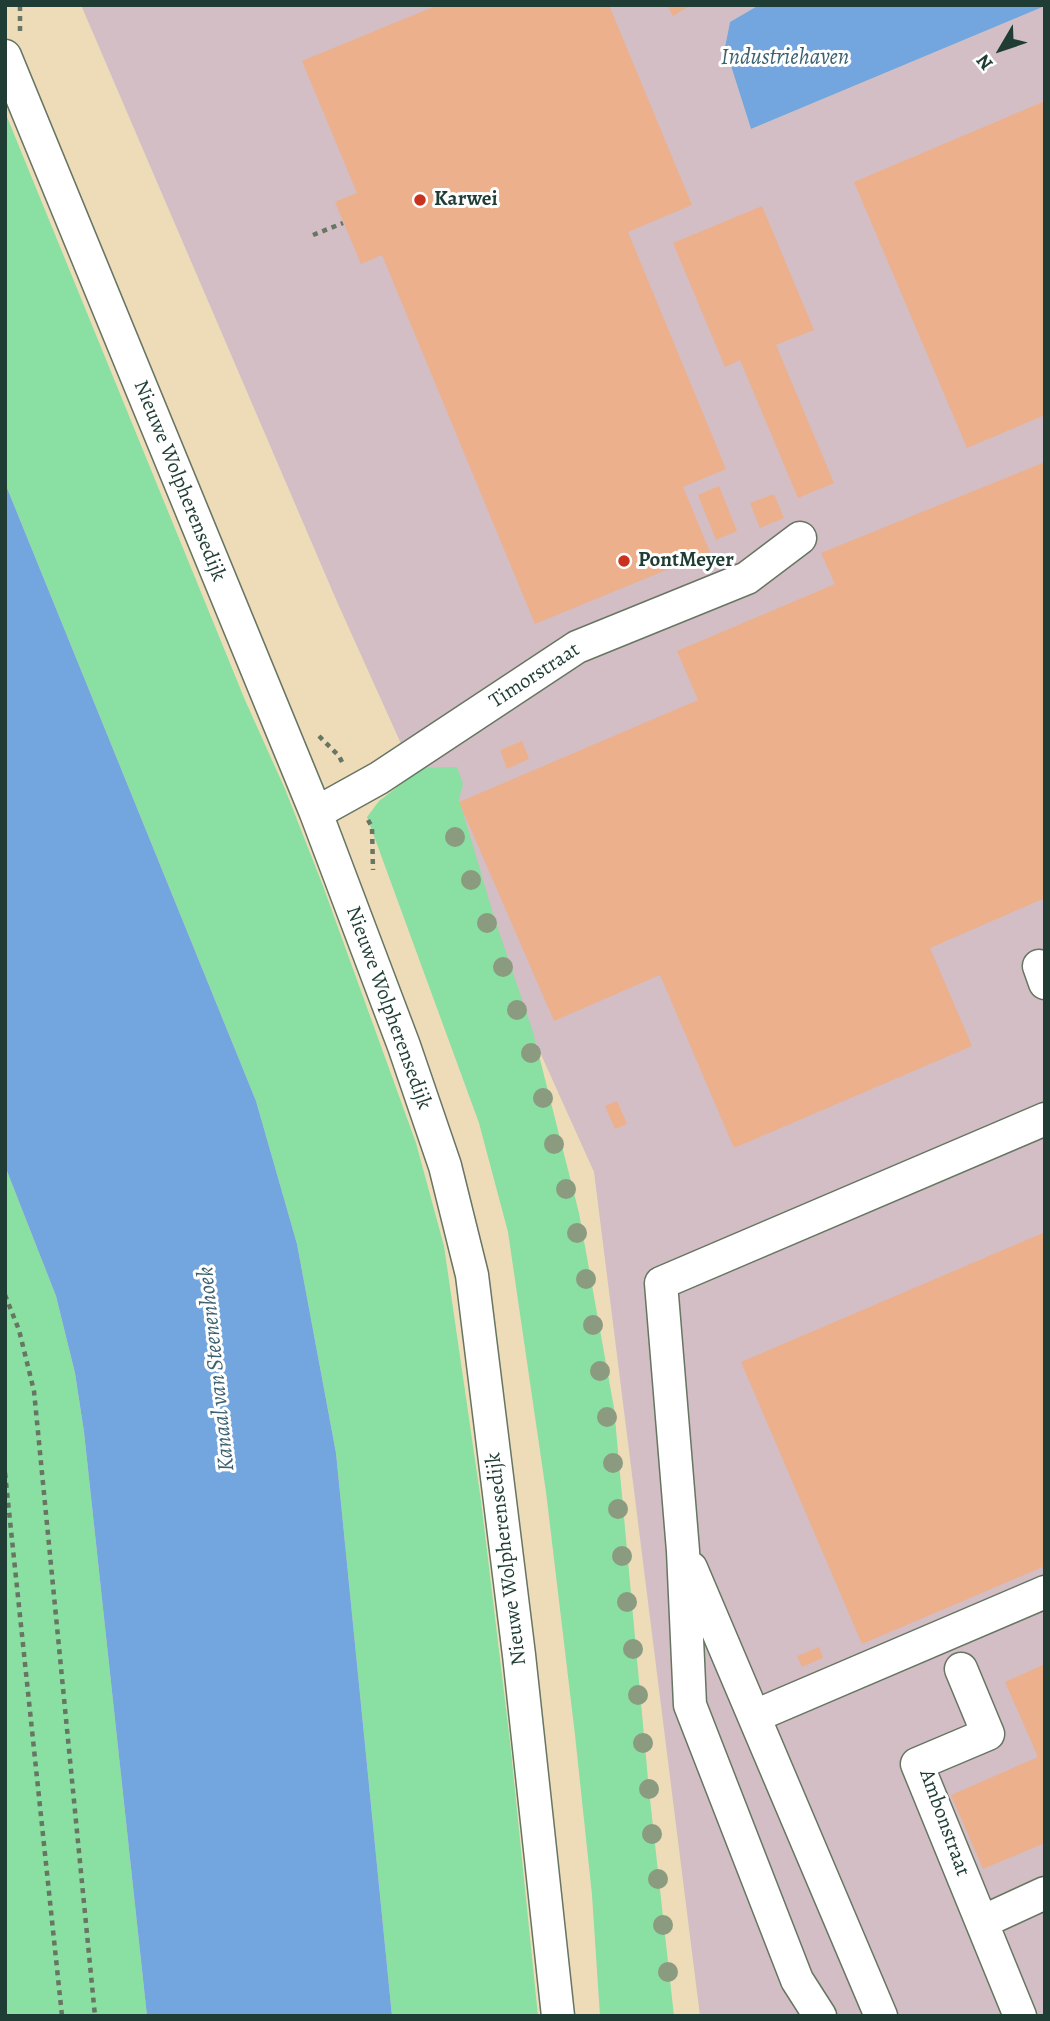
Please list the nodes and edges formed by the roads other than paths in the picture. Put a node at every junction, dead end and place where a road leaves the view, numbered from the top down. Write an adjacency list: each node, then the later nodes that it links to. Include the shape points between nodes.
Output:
1 (5, 56): 3 (street, Nieuwe Wolpherensedijk)
2 (800, 538): 3 (street, Timorstraat, via 747,578 577,647 379,778)
3 (316, 813): 11 (street, Nieuwe Wolpherensedijk, via 445,1166 472,1275)
4 (1045, 1119): 5 (street, via 661,1283)
5 (683, 1551): 8 (street); 12 (street, via 690,1705 797,1980)
6 (1045, 1592): 8 (street)
7 (961, 1669): 10 (street, Ambonstraat, via 988,1734 917,1764)
8 (755, 1716): 13 (street)
9 (1045, 1894): 10 (street)
10 (982, 1922): 14 (street, Ambonstraat)
11 (558, 2016)
12 (820, 2016)
13 (881, 2016)
14 (1020, 2016)

